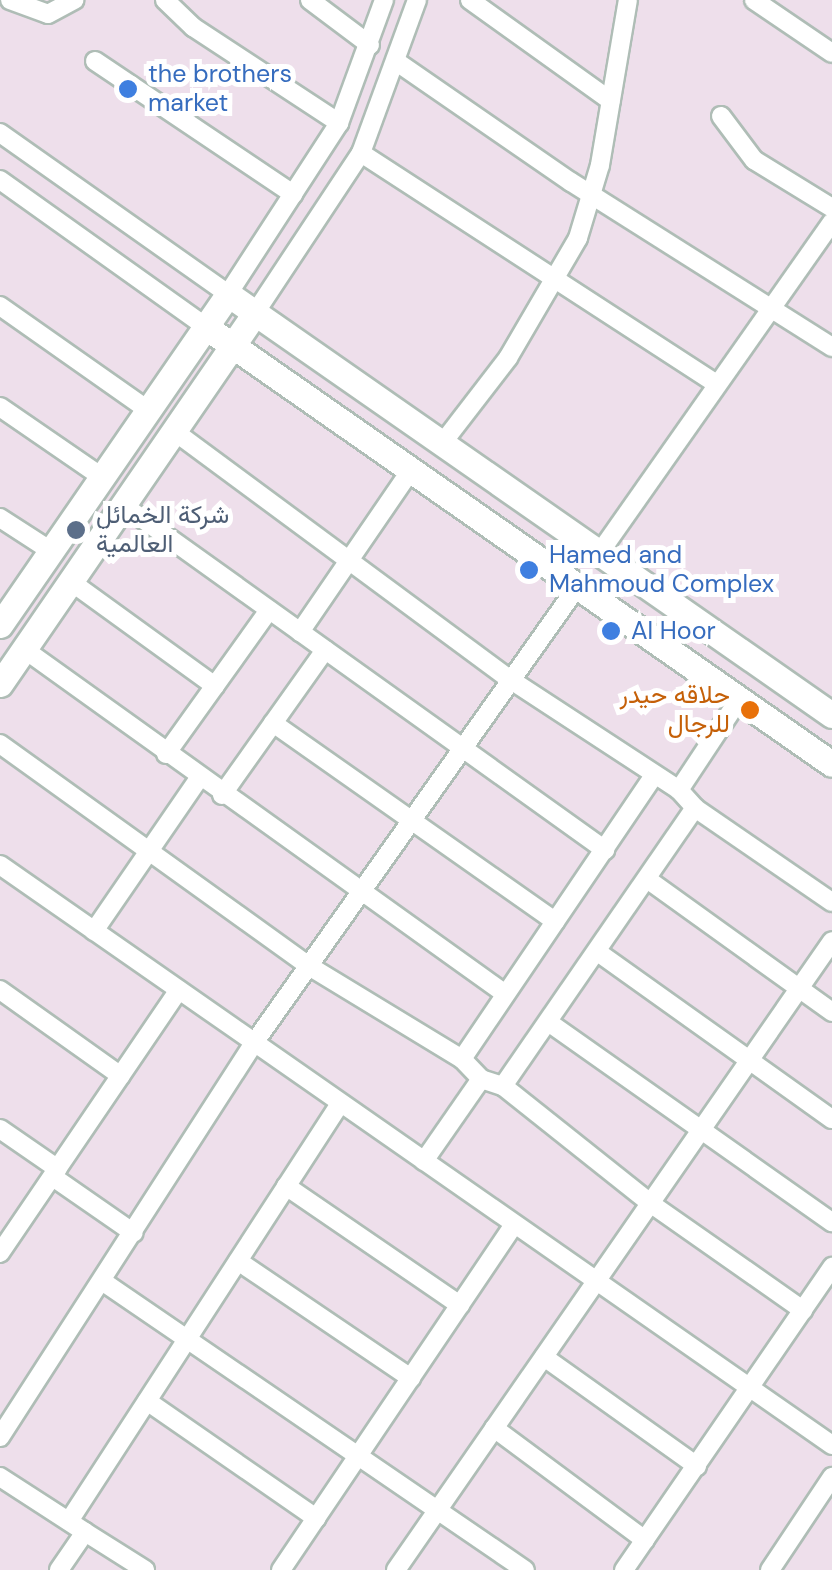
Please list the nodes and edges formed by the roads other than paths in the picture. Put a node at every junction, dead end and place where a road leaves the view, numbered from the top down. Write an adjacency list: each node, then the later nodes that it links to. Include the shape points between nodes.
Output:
1 (10, 0): 2 (street, via 48,14)
2 (74, 0)
3 (165, 0): 16 (street, via 193,27)
4 (310, 0): 11 (street)
5 (384, 0): 11 (street)
6 (417, 0): 13 (street)
7 (470, 0): 14 (street)
8 (628, 0): 14 (street)
9 (754, 0): 10 (street)
10 (828, 43)
11 (370, 45): 16 (street)
12 (95, 61): 20 (street)
13 (397, 62): 18 (street); 21 (street)
14 (611, 101): 21 (street)
15 (721, 116): 22 (street, via 754,160)
16 (339, 122): 20 (street)
17 (0, 133): 25 (street)
18 (361, 153): 24 (street); 28 (street)
19 (0, 180): 29 (street)
20 (292, 194): 25 (street)
21 (592, 194): 24 (street); 27 (street)
22 (832, 208)
23 (832, 222): 27 (street)
24 (558, 278): 32 (street); 36 (street)
25 (228, 294): 28 (street); 29 (street)
26 (0, 306): 34 (street)
27 (771, 308): 31 (street); 32 (street)
28 (255, 312): 30 (street); 36 (street)
29 (206, 327): 30 (street); 34 (street)
30 (232, 346): 35 (street); 37 (street)
31 (832, 347)
32 (717, 384): 42 (street)
33 (0, 408): 38 (street)
34 (148, 410): 38 (street)
35 (174, 431): 39 (street); 43 (street)
36 (441, 446): 42 (street)
37 (408, 474): 43 (street); 45 (street)
38 (102, 477): 41 (street)
39 (123, 505): 44 (street); 46 (street)
40 (0, 518): 41 (street)
41 (51, 551): 47 (street)
42 (598, 555): 51 (street)
43 (349, 560): 48 (street); 52 (street)
44 (70, 581): 49 (street); 54 (street)
45 (575, 590): 52 (street); 55 (street)
46 (270, 610): 48 (street); 54 (street)
47 (1, 621)
48 (300, 632): 50 (street)
49 (24, 650): 53 (street); 60 (street)
50 (326, 650): 57 (street); 59 (street)
51 (775, 675): 55 (street); 56 (street)
52 (511, 680): 59 (street); 62 (street)
53 (0, 684)
54 (215, 686): 60 (street)
55 (745, 704): 61 (street); 64 (street)
56 (832, 715)
57 (273, 723): 65 (street); 67 (street)
58 (0, 744): 69 (street)
59 (463, 748): 67 (street); 68 (street)
60 (166, 754): 63 (street)
61 (832, 764)
62 (653, 777): 64 (street); 68 (street)
63 (200, 778): 65 (street); 69 (street)
64 (679, 790): 66 (street)
65 (222, 794): 72 (street)
66 (695, 808): 71 (street); 73 (street)
67 (412, 820): 72 (street); 74 (street)
68 (605, 850): 74 (street)
69 (150, 851): 75 (street); 78 (street)
70 (0, 865): 75 (street)
71 (647, 880): 77 (street); 79 (street)
72 (359, 895): 78 (street); 82 (street)
73 (832, 902)
74 (554, 921): 82 (street)
75 (94, 931): 81 (street)
76 (832, 941): 79 (street)
77 (599, 953): 84 (street); 87 (street)
78 (309, 966): 85 (street); 86 (street)
79 (799, 989): 83 (street); 87 (street)
80 (0, 990): 88 (street)
81 (179, 990): 85 (street); 88 (street)
82 (504, 992): 86 (street)
83 (832, 1012)
84 (551, 1024): 90 (street); 94 (street)
85 (254, 1043): 91 (street); 101 (street)
86 (462, 1059): 89 (street)
87 (750, 1059): 92 (street); 94 (street)
88 (120, 1076): 96 (street)
89 (481, 1080): 90 (street); 95 (street)
90 (503, 1086): 98 (street)
91 (340, 1104): 95 (street); 97 (street)
92 (832, 1119)
93 (0, 1130): 96 (street)
94 (700, 1130): 98 (street); 99 (street)
95 (424, 1160): 100 (street)
96 (55, 1173): 101 (street); 102 (street)
97 (286, 1186): 103 (street); 107 (street)
98 (650, 1203): 106 (street); 108 (street)
99 (832, 1222)
100 (514, 1225): 106 (street); 107 (street)
101 (134, 1233): 105 (street)
102 (0, 1254)
103 (238, 1260): 109 (street); 111 (street)
104 (832, 1266): 108 (street)
105 (102, 1280): 109 (street); 115 (street)
106 (595, 1282): 110 (street); 112 (street)
107 (460, 1305): 111 (street)
108 (803, 1310): 112 (street)
109 (188, 1337): 113 (street); 117 (street)
110 (544, 1356): 114 (street); 118 (street)
111 (410, 1378): 117 (street)
112 (750, 1389): 116 (street); 118 (street)
113 (147, 1400): 122 (street); 123 (street)
114 (494, 1428): 121 (street); 125 (street)
115 (0, 1438)
116 (832, 1446)
117 (358, 1456): 121 (street); 122 (street)
118 (697, 1466): 125 (street)
119 (0, 1477): 123 (street)
120 (832, 1477): 132 (street)
121 (439, 1508): 129 (street); 130 (street)
122 (316, 1518): 128 (street)
123 (69, 1521): 124 (street)
124 (86, 1532): 126 (street); 127 (street)
125 (645, 1540): 131 (street)
126 (59, 1570)
127 (145, 1570)
128 (281, 1570)
129 (396, 1570)
130 (525, 1570)
131 (624, 1570)
132 (770, 1570)

